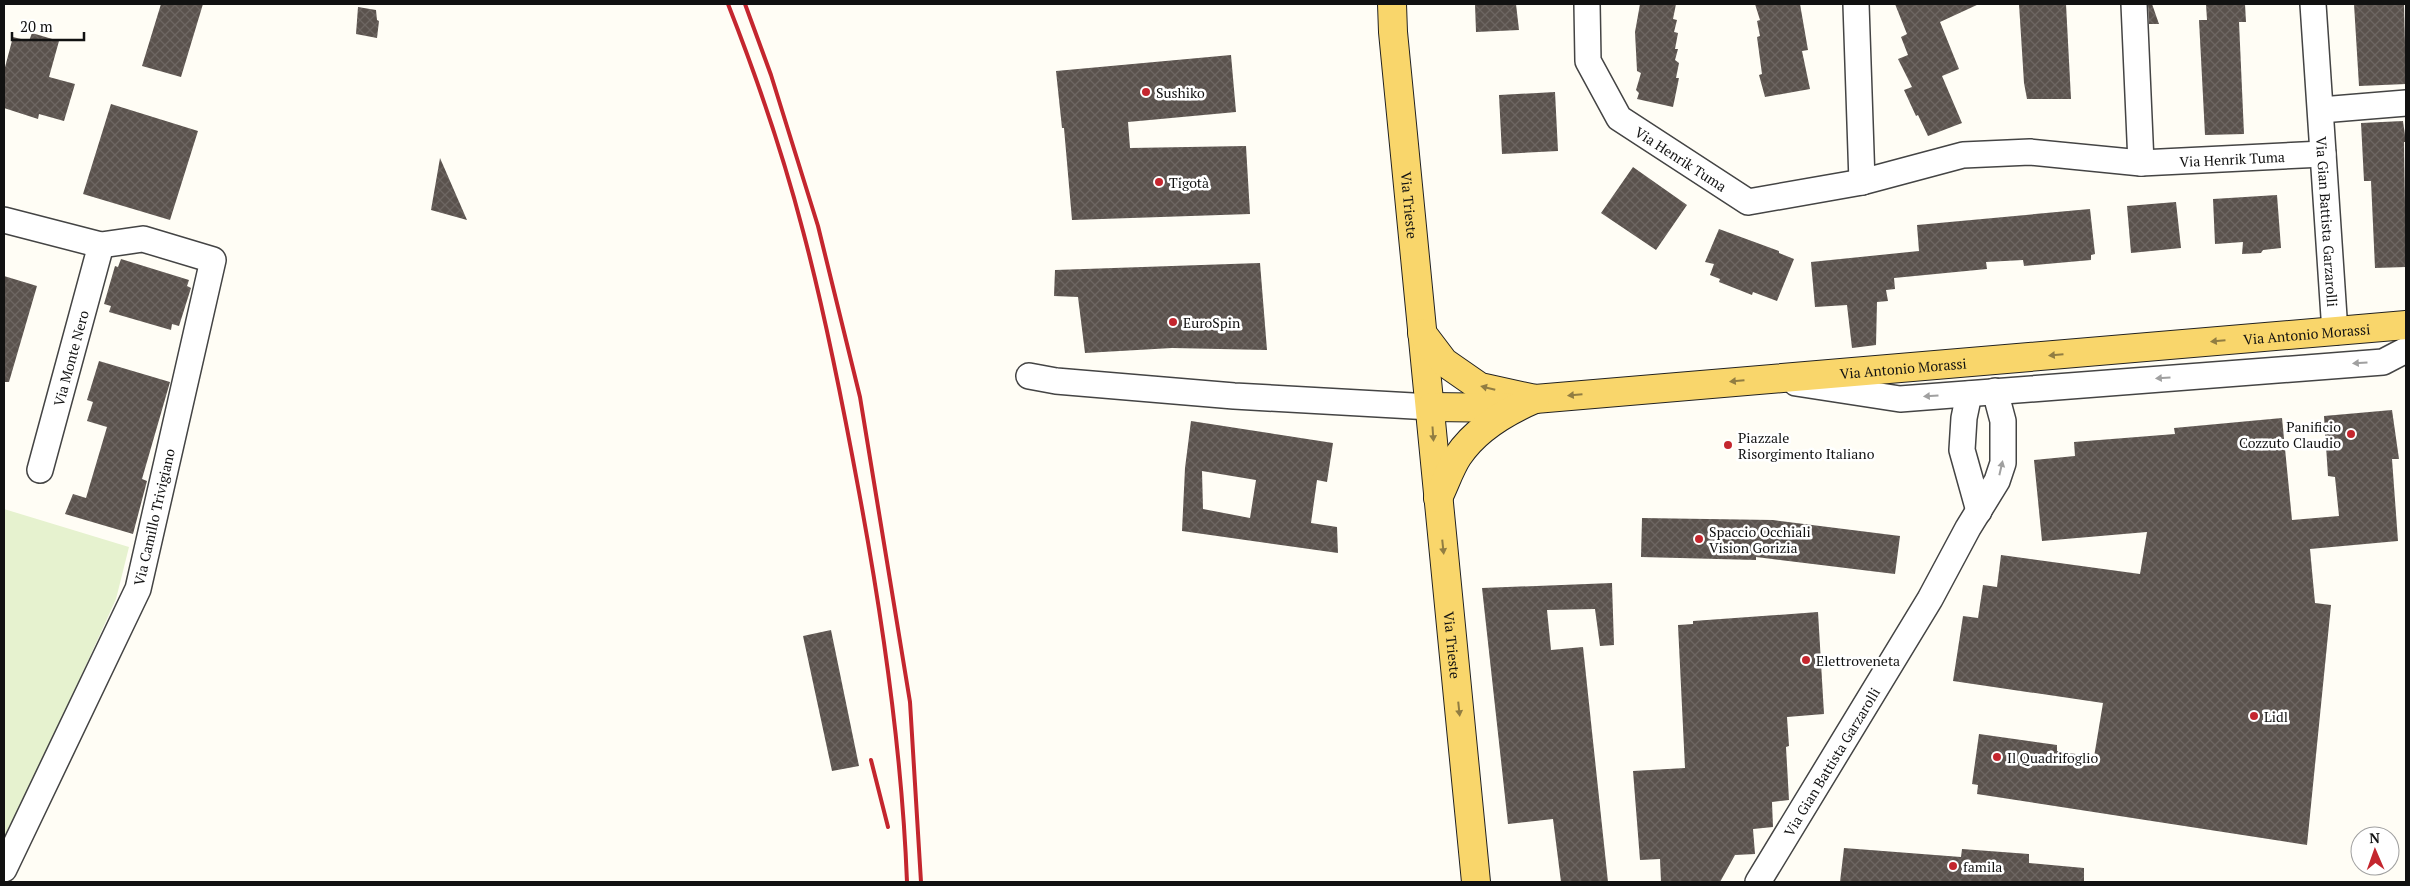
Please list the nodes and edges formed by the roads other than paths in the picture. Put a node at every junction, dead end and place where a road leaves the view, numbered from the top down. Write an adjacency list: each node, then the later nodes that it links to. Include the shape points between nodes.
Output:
1 (1392, 4): 15 (main road, Via Trieste)
2 (1587, 4): 10 (street, Via Henrik Tuma, via 1588,61 1619,118 1748,202)
3 (1856, 4): 10 (street)
4 (2134, 4): 9 (street)
5 (2313, 4): 7 (street, Via Gian Battista Garzarolli)
6 (2406, 103): 7 (street)
7 (2321, 110): 8 (street, Via Gian Battista Garzarolli)
8 (2323, 154): 9 (street, Via Henrik Tuma); 14 (street, Via Gian Battista Garzarolli)
9 (2141, 163): 10 (street, Via Henrik Tuma, via 2030,152 1963,155)
10 (1862, 182)
11 (4, 220): 12 (street)
12 (101, 244): 23 (street, Via Monte Nero); 26 (street, Via Camillo Trivigiano, via 142,239 213,260 138,589)
13 (2406, 325): 14 (main road, Via Antonio Morassi)
14 (2335, 332): 18 (main road, Via Antonio Morassi, one-way to 18)
15 (1422, 333): 21 (main road, Via Antonio Morassi, one-way to 15, via 1480,387 1444,362); 22 (main road, Via Trieste)
16 (2406, 350): 19 (street, one-way to 19, via 2383,362)
17 (1029, 376): 22 (street, via 1214,394)
18 (1771, 378): 20 (street, one-way to 18, via 1900,398); 21 (main road, Via Antonio Morassi, one-way to 21)
19 (1995, 391): 20 (street); 25 (street, Via Gian Battista Garzarolli, one-way to 19, via 1997,481 2003,463 2003,421)
20 (1969, 394): 25 (street, via 1962,450)
21 (1524, 403): 22 (main road); 24 (main road, via 1482,430 1458,456)
22 (1430, 407): 24 (main road, Via Trieste, one-way to 24)
23 (40, 470)
24 (1438, 499): 27 (main road, Via Trieste, one-way to 27)
25 (1979, 511): 28 (street, Via Gian Battista Garzarolli, via 1930,599)
26 (4, 868)
27 (1476, 882)
28 (1758, 882)

